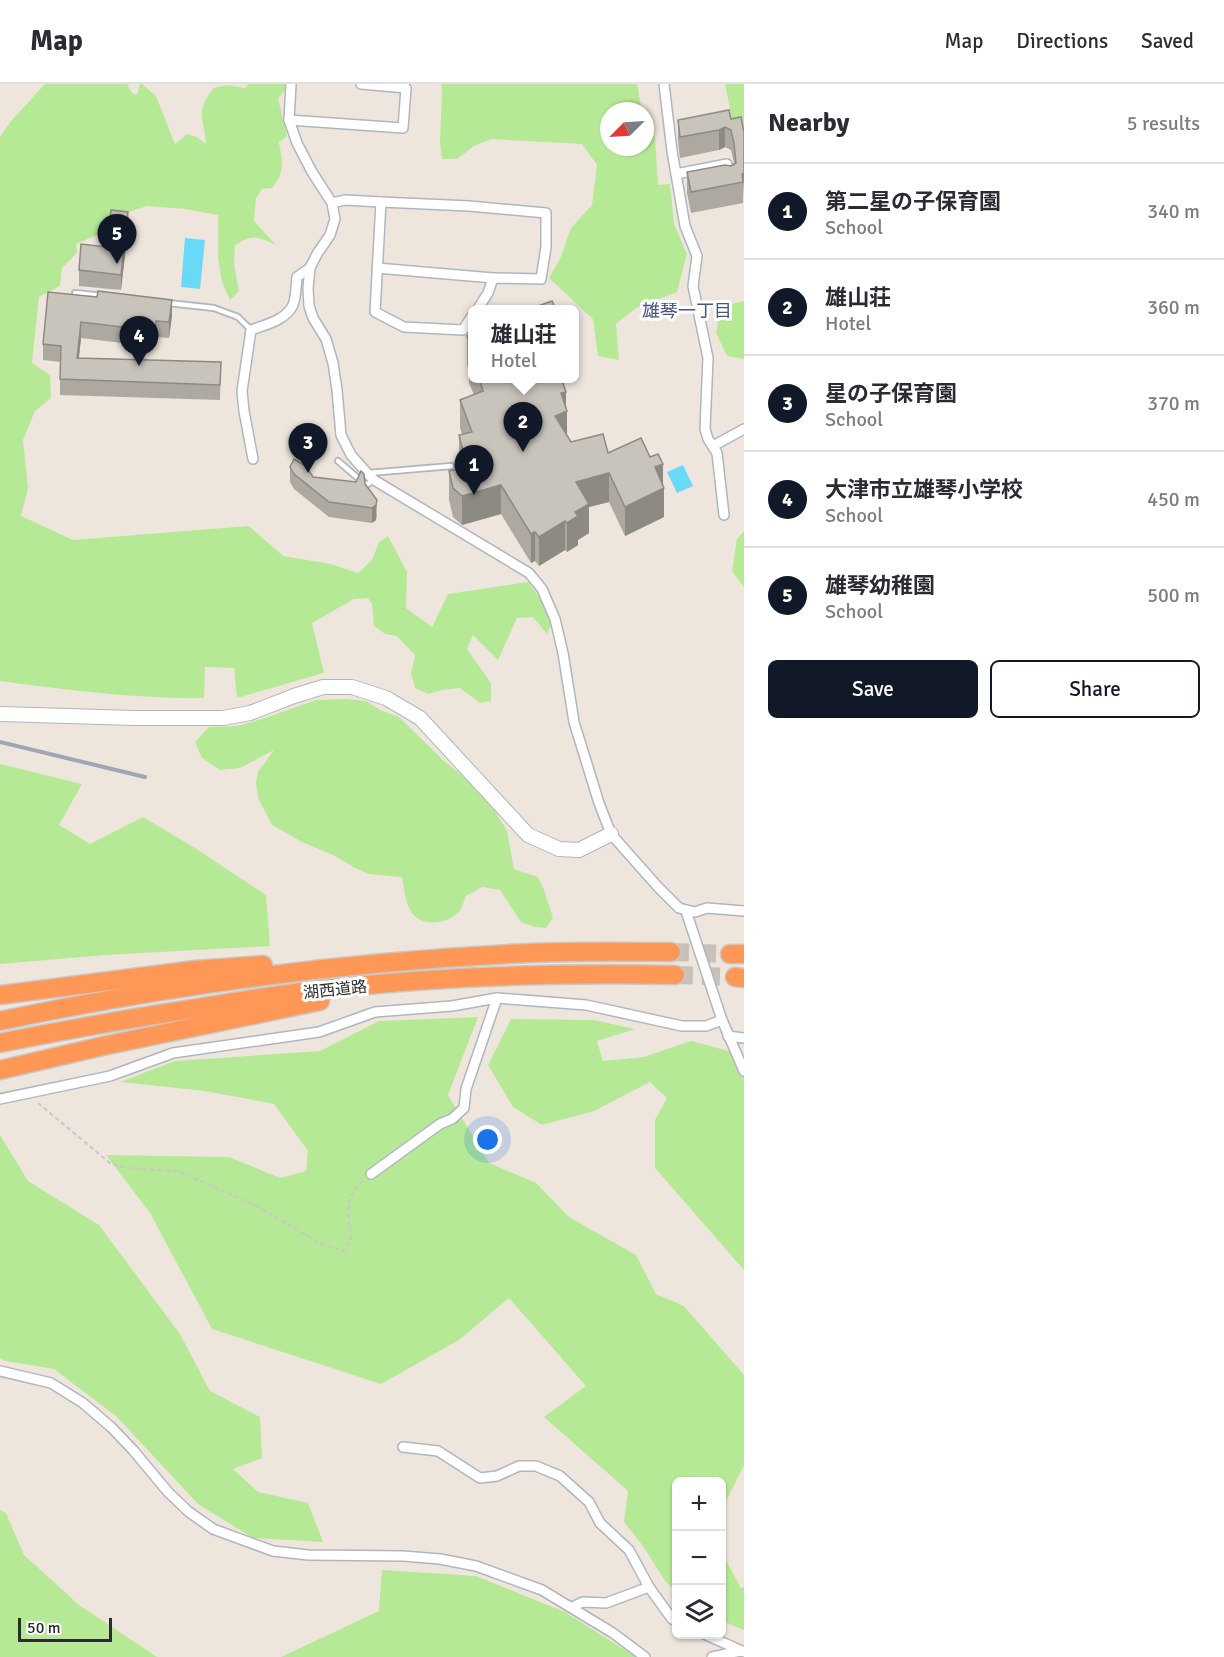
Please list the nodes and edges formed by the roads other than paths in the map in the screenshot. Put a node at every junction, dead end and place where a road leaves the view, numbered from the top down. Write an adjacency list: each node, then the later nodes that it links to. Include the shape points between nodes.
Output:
1 (291, 84): 4 (street)
2 (361, 84): 4 (street, via 406,88 402,128)
3 (664, 84): 6 (street)
4 (290, 120): 8 (street, via 302,153)
5 (725, 154): 6 (street, via 727,168)
6 (676, 174): 19 (street, via 686,226 697,256 693,286 708,358 705,429)
7 (381, 202): 8 (street); 10 (street); 11 (street, via 546,213 541,279)
8 (332, 203): 9 (street, via 335,219 330,235)
9 (310, 268): 17 (street, via 297,277 293,305 286,314); 23 (street, via 309,306 333,363 341,435 351,455)
10 (377, 268): 11 (street); 16 (street, via 375,312 404,327 463,330)
11 (494, 278): 15 (street)
12 (75, 293): 13 (lane)
13 (110, 297)
14 (156, 302): 17 (lane, via 214,308 238,317)
15 (480, 305)
16 (468, 322)
17 (251, 330): 20 (street, via 242,391)
18 (744, 429): 19 (street)
19 (712, 446): 24 (street, via 717,453)
20 (253, 459)
21 (338, 461): 23 (lane, via 366,485)
22 (451, 466): 23 (lane)
23 (370, 477): 26 (street, via 529,573 542,589 555,620 583,755)
24 (724, 515)
25 (0, 714): 26 (street, via 223,718 250,713 323,687 352,687 386,698 420,718 528,835 560,849 579,850)
26 (611, 834): 27 (street, via 668,898)
27 (686, 910): 28 (street); 35 (street)
28 (744, 911)
29 (671, 951): 30 (highway, 湖西道路, via 532,953)
30 (391, 962): 33 (highway, via 195,970); 36 (highway, 湖西道路, via 175,989)
31 (675, 975): 32 (highway, 湖西道路, via 544,974)
32 (437, 980): 39 (highway, 湖西道路, via 293,993); 40 (highway, via 354,993)
33 (0, 995)
34 (497, 998): 35 (street, via 586,1005 682,1026 706,1026); 42 (street, via 375,1012 318,1032 173,1053 110,1076); 43 (street, via 466,1089 464,1108)
35 (722, 1020): 37 (street)
36 (0, 1021)
37 (728, 1035): 38 (street); 41 (street)
38 (744, 1038)
39 (0, 1043)
40 (0, 1070)
41 (744, 1071)
42 (0, 1099)
43 (371, 1174)
44 (0, 1371): 47 (street, via 51,1383 83,1403 134,1450 168,1492 213,1529 273,1551 403,1556 476,1566 542,1590)
45 (404, 1447): 46 (street, via 438,1451 480,1478 497,1476 519,1466 536,1466 560,1476 589,1502 600,1523 629,1550)
46 (650, 1587): 47 (street, via 606,1603 583,1602); 48 (street)
47 (572, 1607): 51 (street)
48 (672, 1618)
49 (714, 1639): 50 (street)
50 (742, 1651): 52 (street)
51 (645, 1657)
52 (712, 1657)

